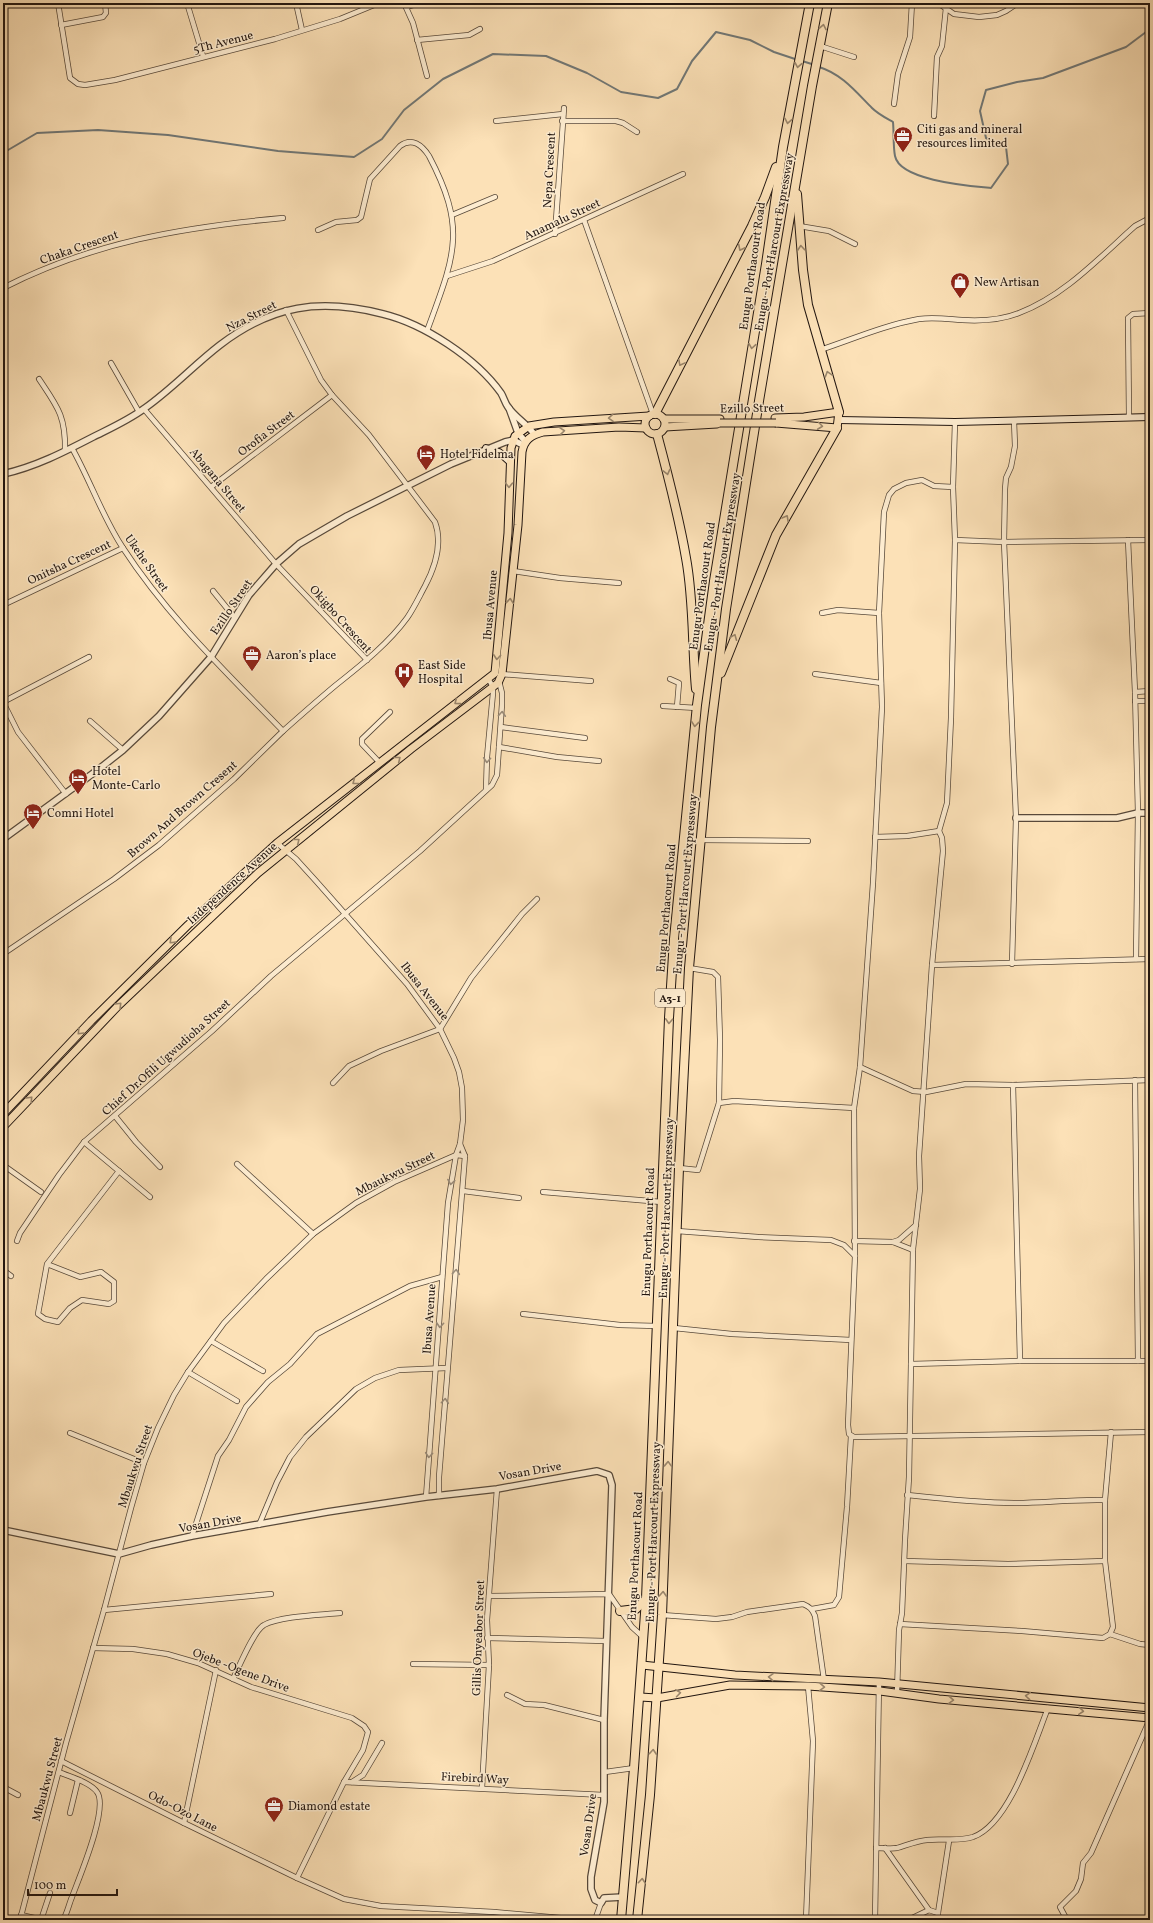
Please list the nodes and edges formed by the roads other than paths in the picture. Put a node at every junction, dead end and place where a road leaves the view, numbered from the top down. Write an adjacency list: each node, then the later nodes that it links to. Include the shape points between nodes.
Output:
1 (58, 3): 14 (street)
2 (105, 3): 14 (street, via 106,13 103,17)
3 (187, 3): 19 (street)
4 (296, 3): 16 (street)
5 (379, 3): 16 (street, 5Th Avenue, via 340,19)
6 (420, 3): 12 (street)
7 (810, 3): 29 (highway, Enugu Porthacourt Road / A3-1, one-way to 29)
8 (828, 3): 18 (highway, Enugu - Port Harcourt Expressway / A3-1, one-way to 8)
9 (912, 3): 22 (street, via 910,37 898,74)
10 (938, 3): 13 (street)
11 (1018, 3): 13 (street, via 997,15 979,18 958,15)
12 (405, 5): 17 (street)
13 (946, 8): 25 (street, via 942,46 937,57)
14 (61, 25): 19 (street, 5Th Avenue, via 70,78 78,84 115,80)
15 (480, 29): 17 (street, via 469,35)
16 (302, 30): 19 (street, 5Th Avenue, via 276,39)
17 (417, 40): 21 (street)
18 (819, 48): 20 (street); 31 (highway, Enugu - Port Harcourt Expressway / A3-1)
19 (203, 56)
20 (854, 57)
21 (427, 76)
22 (894, 104)
23 (564, 108): 24 (street, Nepa Crescent)
24 (563, 114): 26 (street, Nepa Crescent); 27 (street)
25 (934, 116)
26 (562, 121): 28 (street, via 623,122); 39 (street, Nepa Crescent)
27 (496, 122)
28 (637, 132)
29 (783, 147): 53 (highway, one-way to 53, via 752,226); 107 (highway, Enugu Porthacourt Road / A3-1, one-way to 107, via 715,573)
30 (683, 174): 36 (street, Anamalu Street)
31 (796, 185): 37 (highway); 99 (highway, Enugu - Port Harcourt Expressway / A3-1, via 748,466)
32 (495, 197): 33 (street)
33 (452, 215): 38 (street, via 448,196 425,149 419,144 406,142 370,179 361,217 353,221 336,222); 41 (street, via 454,245)
34 (283, 218): 42 (street, Chaka Crescent, via 233,222 163,233 111,245)
35 (1150, 218): 46 (street, via 1135,226 1056,295 1018,314 963,320 920,319)
36 (584, 220): 39 (street, Anamalu Street); 53 (street)
37 (799, 226): 40 (street, via 829,231); 46 (highway, one-way to 37, via 808,305)
38 (318, 230)
39 (555, 234): 41 (street, Anamalu Street, via 493,261)
40 (855, 244)
41 (447, 276): 45 (street)
42 (3, 288)
43 (286, 310): 45 (street, Nza Street, via 322,306 357,308 391,316); 49 (street, via 321,380); 51 (street, Nza Street, via 265,318 220,345)
44 (1150, 313): 54 (street, via 1132,314 1128,318)
45 (427, 331): 50 (street, Nza Street, via 464,356 485,375 501,393)
46 (820, 350): 57 (highway, one-way to 46)
47 (111, 362): 52 (street)
48 (39, 379): 72 (street, via 61,414)
49 (332, 395): 75 (street, via 369,435); 77 (street, Orofia Street)
50 (509, 408): 62 (street, Nza Street); 65 (street)
51 (144, 409): 52 (street, Nza Street); 77 (street, Abagana Street)
52 (138, 412): 70 (street, Nza Street)
53 (653, 415): 56 (main road); 62 (main road, one-way to 62); 64 (main road, via 645,422)
54 (1129, 417): 55 (main road); 60 (main road)
55 (1150, 417)
56 (664, 418): 58 (main road, Ezillo Street); 63 (main road)
57 (839, 420): 59 (main road, Ezillo Street, one-way to 57); 59 (main road, Ezillo Street, via 804,417); 61 (main road); 99 (highway, one-way to 57, via 776,535)
58 (720, 421): 59 (main road, Ezillo Street, bridge); 63 (main road, Ezillo Street)
59 (775, 421)
60 (1014, 421): 61 (main road); 81 (street, via 1015,446 1005,489)
61 (955, 422): 76 (street)
62 (529, 426): 65 (main road, Ibusa Avenue); 66 (street, Nza Street)
63 (665, 427): 67 (main road)
64 (646, 428): 66 (main road, one-way to 64, via 596,428); 67 (main road, via 650,433)
65 (518, 433): 68 (main road, Ibusa Avenue); 69 (street)
66 (534, 434): 69 (main road)
67 (657, 434): 107 (highway, one-way to 107, via 687,560)
68 (513, 440): 69 (street); 71 (street, Ezillo Street); 73 (main road, Ibusa Avenue)
69 (524, 443): 84 (main road, Ibusa Avenue)
70 (72, 448): 72 (street, Nza Street); 82 (street, Ukehe Street)
71 (486, 448): 73 (main road, via 499,452); 75 (street, Ezillo Street)
72 (65, 451): 74 (street, Nza Street, via 26,468)
73 (510, 462): 95 (main road, Ibusa Avenue, one-way to 95, via 508,533)
74 (3, 474)
75 (408, 485): 83 (street, Ezillo Street, via 325,527 299,544); 93 (street, via 435,522 438,541 436,560 407,618)
76 (953, 486): 78 (street); 89 (street, via 934,486 918,480 900,486 888,495 884,512)
77 (211, 487): 83 (street, Abagana Street)
78 (955, 540): 81 (street); 125 (street, via 947,803)
79 (1128, 540): 80 (street); 81 (street); 102 (street)
80 (1150, 540)
81 (1004, 542): 124 (street)
82 (122, 548): 87 (street, Onitsha Crescent); 92 (street, Ukehe Street, via 161,600)
83 (276, 564): 90 (street, Ezillo Street); 93 (street, Okigbo Crescent)
84 (513, 571): 85 (street); 95 (main road, Ibusa Avenue, one-way to 84)
85 (619, 583)
86 (213, 591): 90 (street)
87 (3, 604)
88 (822, 613): 89 (street, via 838,610)
89 (879, 613): 98 (street)
90 (235, 618): 92 (street, Ezillo Street)
91 (89, 657): 105 (street)
92 (211, 657): 112 (street); 115 (street, Ezillo Street, via 159,716)
93 (367, 660): 112 (street, Okigbo Crescent)
94 (815, 674): 98 (street)
95 (496, 677): 97 (street); 100 (main road, Independence Avenue); 111 (street, Ibusa Avenue, one-way to 95, via 502,693); 117 (main road, Independence Avenue, one-way to 117, via 454,705)
96 (670, 679): 108 (street, via 679,683)
97 (591, 681)
98 (881, 683): 126 (street)
99 (716, 686): 128 (highway, Enugu - Port Harcourt Expressway / A3-1)
100 (493, 687): 119 (main road, Independence Avenue, one-way to 100); 120 (street, one-way to 120)
101 (1150, 691): 102 (street)
102 (1135, 692): 103 (street)
103 (1135, 701): 104 (street); 122 (street)
104 (1150, 701)
105 (3, 702): 121 (street, via 18,732)
106 (663, 706): 108 (street)
107 (697, 706): 108 (street); 166 (highway, Enugu Porthacourt Road / A3-1, one-way to 166, via 674,939)
108 (677, 707)
109 (390, 712): 117 (street, via 362,739 362,744)
110 (90, 720): 115 (street)
111 (501, 727): 113 (street); 114 (street, Ibusa Avenue)
112 (283, 731): 134 (street, Brown And Brown Cresent, via 234,779 159,845 114,879)
113 (585, 738)
114 (499, 747): 116 (street, via 556,757); 120 (street, Ibusa Avenue, via 495,781)
115 (123, 750): 121 (street, Ezillo Street)
116 (599, 761)
117 (380, 763): 118 (main road, Independence Avenue)
118 (368, 773): 119 (main road); 130 (main road, Independence Avenue, one-way to 130)
119 (373, 779): 131 (main road, Independence Avenue, one-way to 119)
120 (486, 790): 133 (street, Ibusa Avenue, via 420,851)
121 (66, 794): 127 (street, Ezillo Street)
122 (1138, 813): 123 (street); 124 (street, via 1117,818); 135 (street)
123 (1150, 814)
124 (1016, 818): 137 (street)
125 (939, 831): 126 (street); 138 (street, via 943,851)
126 (875, 837): 141 (street)
127 (3, 839)
128 (700, 840): 129 (street); 139 (highway, Enugu - Port Harcourt Expressway / A3-1)
129 (808, 842)
130 (277, 843): 131 (street, Ibusa Avenue); 149 (main road, Independence Avenue, one-way to 149, via 188,925 101,1011)
131 (285, 850): 133 (street, Ibusa Avenue); 151 (main road, Independence Avenue, one-way to 131, via 146,978 258,872)
132 (537, 899): 140 (street, via 471,978)
133 (344, 914): 140 (street, Ibusa Avenue, via 407,984); 150 (street, Chief Dr.Ofili Ugwudioha Street)
134 (3, 954)
135 (1136, 959): 136 (street); 137 (street)
136 (1150, 959)
137 (1012, 964): 138 (street)
138 (932, 966): 146 (street)
139 (689, 968): 147 (street, via 713,972 718,977); 159 (highway, Enugu - Port Harcourt Expressway / A3-1)
140 (440, 1029): 144 (street, via 349,1066); 153 (street, Ibusa Avenue, via 459,1072 463,1120)
141 (860, 1067): 146 (street, via 897,1085); 148 (street)
142 (1135, 1080): 143 (street); 145 (street); 185 (street)
143 (1150, 1080)
144 (333, 1083)
145 (1013, 1085): 146 (street, via 966,1084); 184 (street)
146 (922, 1092): 167 (street, via 920,1189)
147 (719, 1103): 148 (street, via 734,1101); 159 (street, via 698,1170)
148 (854, 1108): 171 (street)
149 (3, 1114)
150 (115, 1116): 152 (street, Chief Dr.Ofili Ugwudioha Street); 158 (street)
151 (3, 1127)
152 (84, 1142): 160 (street); 170 (street, Chief Dr.Ofili Ugwudioha Street, via 59,1175)
153 (460, 1144): 154 (street, Ibusa Avenue); 155 (street, Ibusa Avenue)
154 (456, 1155): 155 (street, Mbaukwu Street); 169 (street, Mbaukwu Street, via 394,1182 356,1203); 178 (street, Ibusa Avenue, one-way to 178, via 448,1203)
155 (465, 1156): 161 (street, Ibusa Avenue)
156 (238, 1164): 169 (street)
157 (3, 1165): 162 (street)
158 (160, 1167)
159 (680, 1168): 168 (highway, Enugu - Port Harcourt Expressway / A3-1)
160 (119, 1171): 164 (street); 175 (street)
161 (463, 1191): 165 (street); 189 (street, Ibusa Avenue, one-way to 161)
162 (41, 1192)
163 (543, 1192): 166 (street)
164 (150, 1197)
165 (519, 1198)
166 (662, 1202): 180 (highway, Enugu Porthacourt Road / A3-1)
167 (916, 1225): 172 (street, via 900,1240); 173 (street)
168 (677, 1231): 174 (street, via 831,1240 844,1245); 181 (highway, Enugu - Port Harcourt Expressway / A3-1)
169 (313, 1234): 183 (street, Mbaukwu Street, via 224,1323)
170 (17, 1241)
171 (854, 1241): 172 (street); 174 (street)
172 (893, 1242): 173 (street)
173 (913, 1250): 187 (street)
174 (855, 1256): 182 (street)
175 (48, 1264): 175 (street, via 80,1277 101,1272 114,1282 114,1301 109,1304 82,1300 70,1308 58,1322 45,1319 38,1314)
176 (3, 1270): 177 (street)
177 (11, 1276)
178 (442, 1277): 188 (street, Ibusa Avenue, one-way to 188); 206 (street, via 410,1286 317,1334 290,1364 268,1382 246,1407 218,1456)
179 (523, 1314): 180 (street, via 620,1325)
180 (657, 1326): 213 (highway, Enugu Porthacourt Road / A3-1)
181 (674, 1328): 182 (street, via 732,1334); 218 (highway, Enugu - Port Harcourt Expressway / A3-1, one-way to 181)
182 (851, 1340): 197 (street, via 848,1425)
183 (211, 1341): 190 (street); 191 (street, Mbaukwu Street)
184 (1020, 1360): 185 (street); 187 (street)
185 (1138, 1361): 186 (street)
186 (1150, 1361)
187 (911, 1364): 196 (street)
188 (436, 1367): 189 (street); 202 (street, Ibusa Avenue, one-way to 202); 204 (street, via 393,1372 375,1378 356,1389 306,1437 290,1457)
189 (447, 1368): 201 (street, Ibusa Avenue, one-way to 189)
190 (263, 1371)
191 (188, 1372): 192 (street); 198 (street, Mbaukwu Street, via 161,1420)
192 (237, 1401)
193 (1111, 1432): 194 (street); 196 (street); 203 (street)
194 (1150, 1432)
195 (70, 1433): 198 (street)
196 (910, 1435): 197 (street); 200 (street)
197 (851, 1436): 214 (street, via 839,1598 834,1605)
198 (144, 1463): 207 (street, Mbaukwu Street)
199 (497, 1489): 201 (street, Vosan Drive); 211 (street, Vosan Drive, via 597,1471 609,1475 612,1485); 212 (street, Gillis Onyeabor Street)
200 (907, 1495): 203 (street, via 961,1502); 208 (street)
201 (439, 1496): 202 (street, Vosan Drive)
202 (426, 1497): 204 (street, Vosan Drive, via 327,1512)
203 (1105, 1500): 209 (street)
204 (259, 1526): 206 (street, Vosan Drive)
205 (3, 1530): 207 (street, Vosan Drive)
206 (192, 1536): 207 (street, Vosan Drive)
207 (119, 1554): 215 (street, Mbaukwu Street)
208 (904, 1561): 209 (street, via 1008,1564); 219 (street)
209 (1106, 1561): 220 (street, via 1113,1627)
210 (271, 1594): 215 (street)
211 (609, 1594): 212 (street); 216 (street); 223 (street, Vosan Drive)
212 (489, 1596): 222 (street, Gillis Onyeabor Street)
213 (646, 1599): 216 (highway, via 642,1606 636,1609); 221 (highway, Enugu Porthacourt Road / A3-1)
214 (812, 1609): 218 (street, via 803,1604 716,1619); 232 (street)
215 (104, 1610): 225 (street, Mbaukwu Street)
216 (620, 1611): 221 (street)
217 (340, 1613): 231 (street, via 263,1625 253,1637)
218 (662, 1615): 229 (highway, Enugu - Port Harcourt Expressway / A3-1)
219 (900, 1624): 220 (street, via 1103,1638); 234 (street)
220 (1110, 1634): 224 (street)
221 (643, 1637): 228 (highway, Enugu Porthacourt Road / A3-1)
222 (486, 1638): 223 (street); 227 (street, Gillis Onyeabor Street)
223 (606, 1641): 244 (street, Vosan Drive)
224 (1150, 1645)
225 (93, 1648): 230 (street, Ojebe -Ogene Drive, via 158,1652); 246 (street, Mbaukwu Street)
226 (413, 1664): 227 (street)
227 (489, 1665): 254 (street, Gillis Onyeabor Street)
228 (642, 1665): 229 (main road); 239 (highway, Enugu Porthacourt Road / A3-1)
229 (658, 1666): 232 (main road, one-way to 229, via 735,1675); 240 (highway, Enugu - Port Harcourt Expressway / A3-1)
230 (216, 1670): 231 (street, Ojebe -Ogene Drive); 258 (street)
231 (233, 1678): 251 (street, Ojebe -Ogene Drive, via 260,1690 352,1718 364,1726 368,1732 363,1750)
232 (824, 1680): 233 (main road)
233 (879, 1682): 234 (main road); 236 (street)
234 (897, 1684): 237 (street); 242 (main road, one-way to 234)
235 (808, 1686): 236 (main road, one-way to 236); 240 (main road, one-way to 235, via 730,1685); 275 (street, via 813,1741)
236 (880, 1691): 237 (main road); 260 (street)
237 (896, 1693): 241 (main road, one-way to 241)
238 (507, 1695): 244 (street, via 525,1704 544,1705)
239 (640, 1697): 240 (main road); 247 (highway, Enugu Porthacourt Road / A3-1)
240 (657, 1698): 274 (highway, Enugu - Port Harcourt Expressway / A3-1, one-way to 240)
241 (1048, 1708): 243 (main road, one-way to 243); 259 (street, via 1025,1768 1000,1816 985,1832 972,1838)
242 (1150, 1708)
243 (1150, 1718): 279 (street, via 1091,1854 1083,1863 1076,1891 1060,1907)
244 (604, 1720): 249 (street, Vosan Drive)
245 (382, 1743): 252 (street, via 363,1775)
246 (61, 1760): 248 (street, Mbaukwu Street); 258 (street, Odo-Ozo Lane)
247 (634, 1768): 249 (street); 264 (highway, Enugu Porthacourt Road / A3-1)
248 (59, 1772): 250 (street); 268 (street, Mbaukwu Street)
249 (605, 1772): 255 (street, Vosan Drive)
250 (78, 1780): 257 (street); 270 (street, via 97,1792 100,1809 81,1877)
251 (344, 1782): 252 (street, Firebird Way); 262 (street)
252 (352, 1782): 254 (street, Firebird Way)
253 (3, 1787): 256 (street)
254 (482, 1788): 255 (street, Firebird Way)
255 (604, 1794): 265 (street, Vosan Drive, via 591,1877 591,1889 595,1900)
256 (18, 1795)
257 (70, 1813)
258 (184, 1824): 262 (street, Odo-Ozo Lane)
259 (948, 1841): 261 (street, via 928,1840 897,1848); 267 (street)
260 (876, 1848): 261 (street); 276 (street)
261 (885, 1848): 266 (street)
262 (297, 1878): 271 (street, Odo-Ozo Lane, via 344,1899 366,1904)
263 (50, 1893): 269 (street)
264 (624, 1897): 265 (street, via 604,1898); 273 (highway, Enugu Porthacourt Road / A3-1)
265 (600, 1903): 272 (street)
266 (929, 1910): 267 (street); 277 (street)
267 (938, 1913): 278 (street)
268 (21, 1918): 269 (street)
269 (42, 1920)
270 (63, 1920)
271 (583, 1920)
272 (594, 1920)
273 (621, 1920)
274 (637, 1920)
275 (806, 1920)
276 (875, 1920)
277 (908, 1920)
278 (938, 1920)
279 (1067, 1920)

